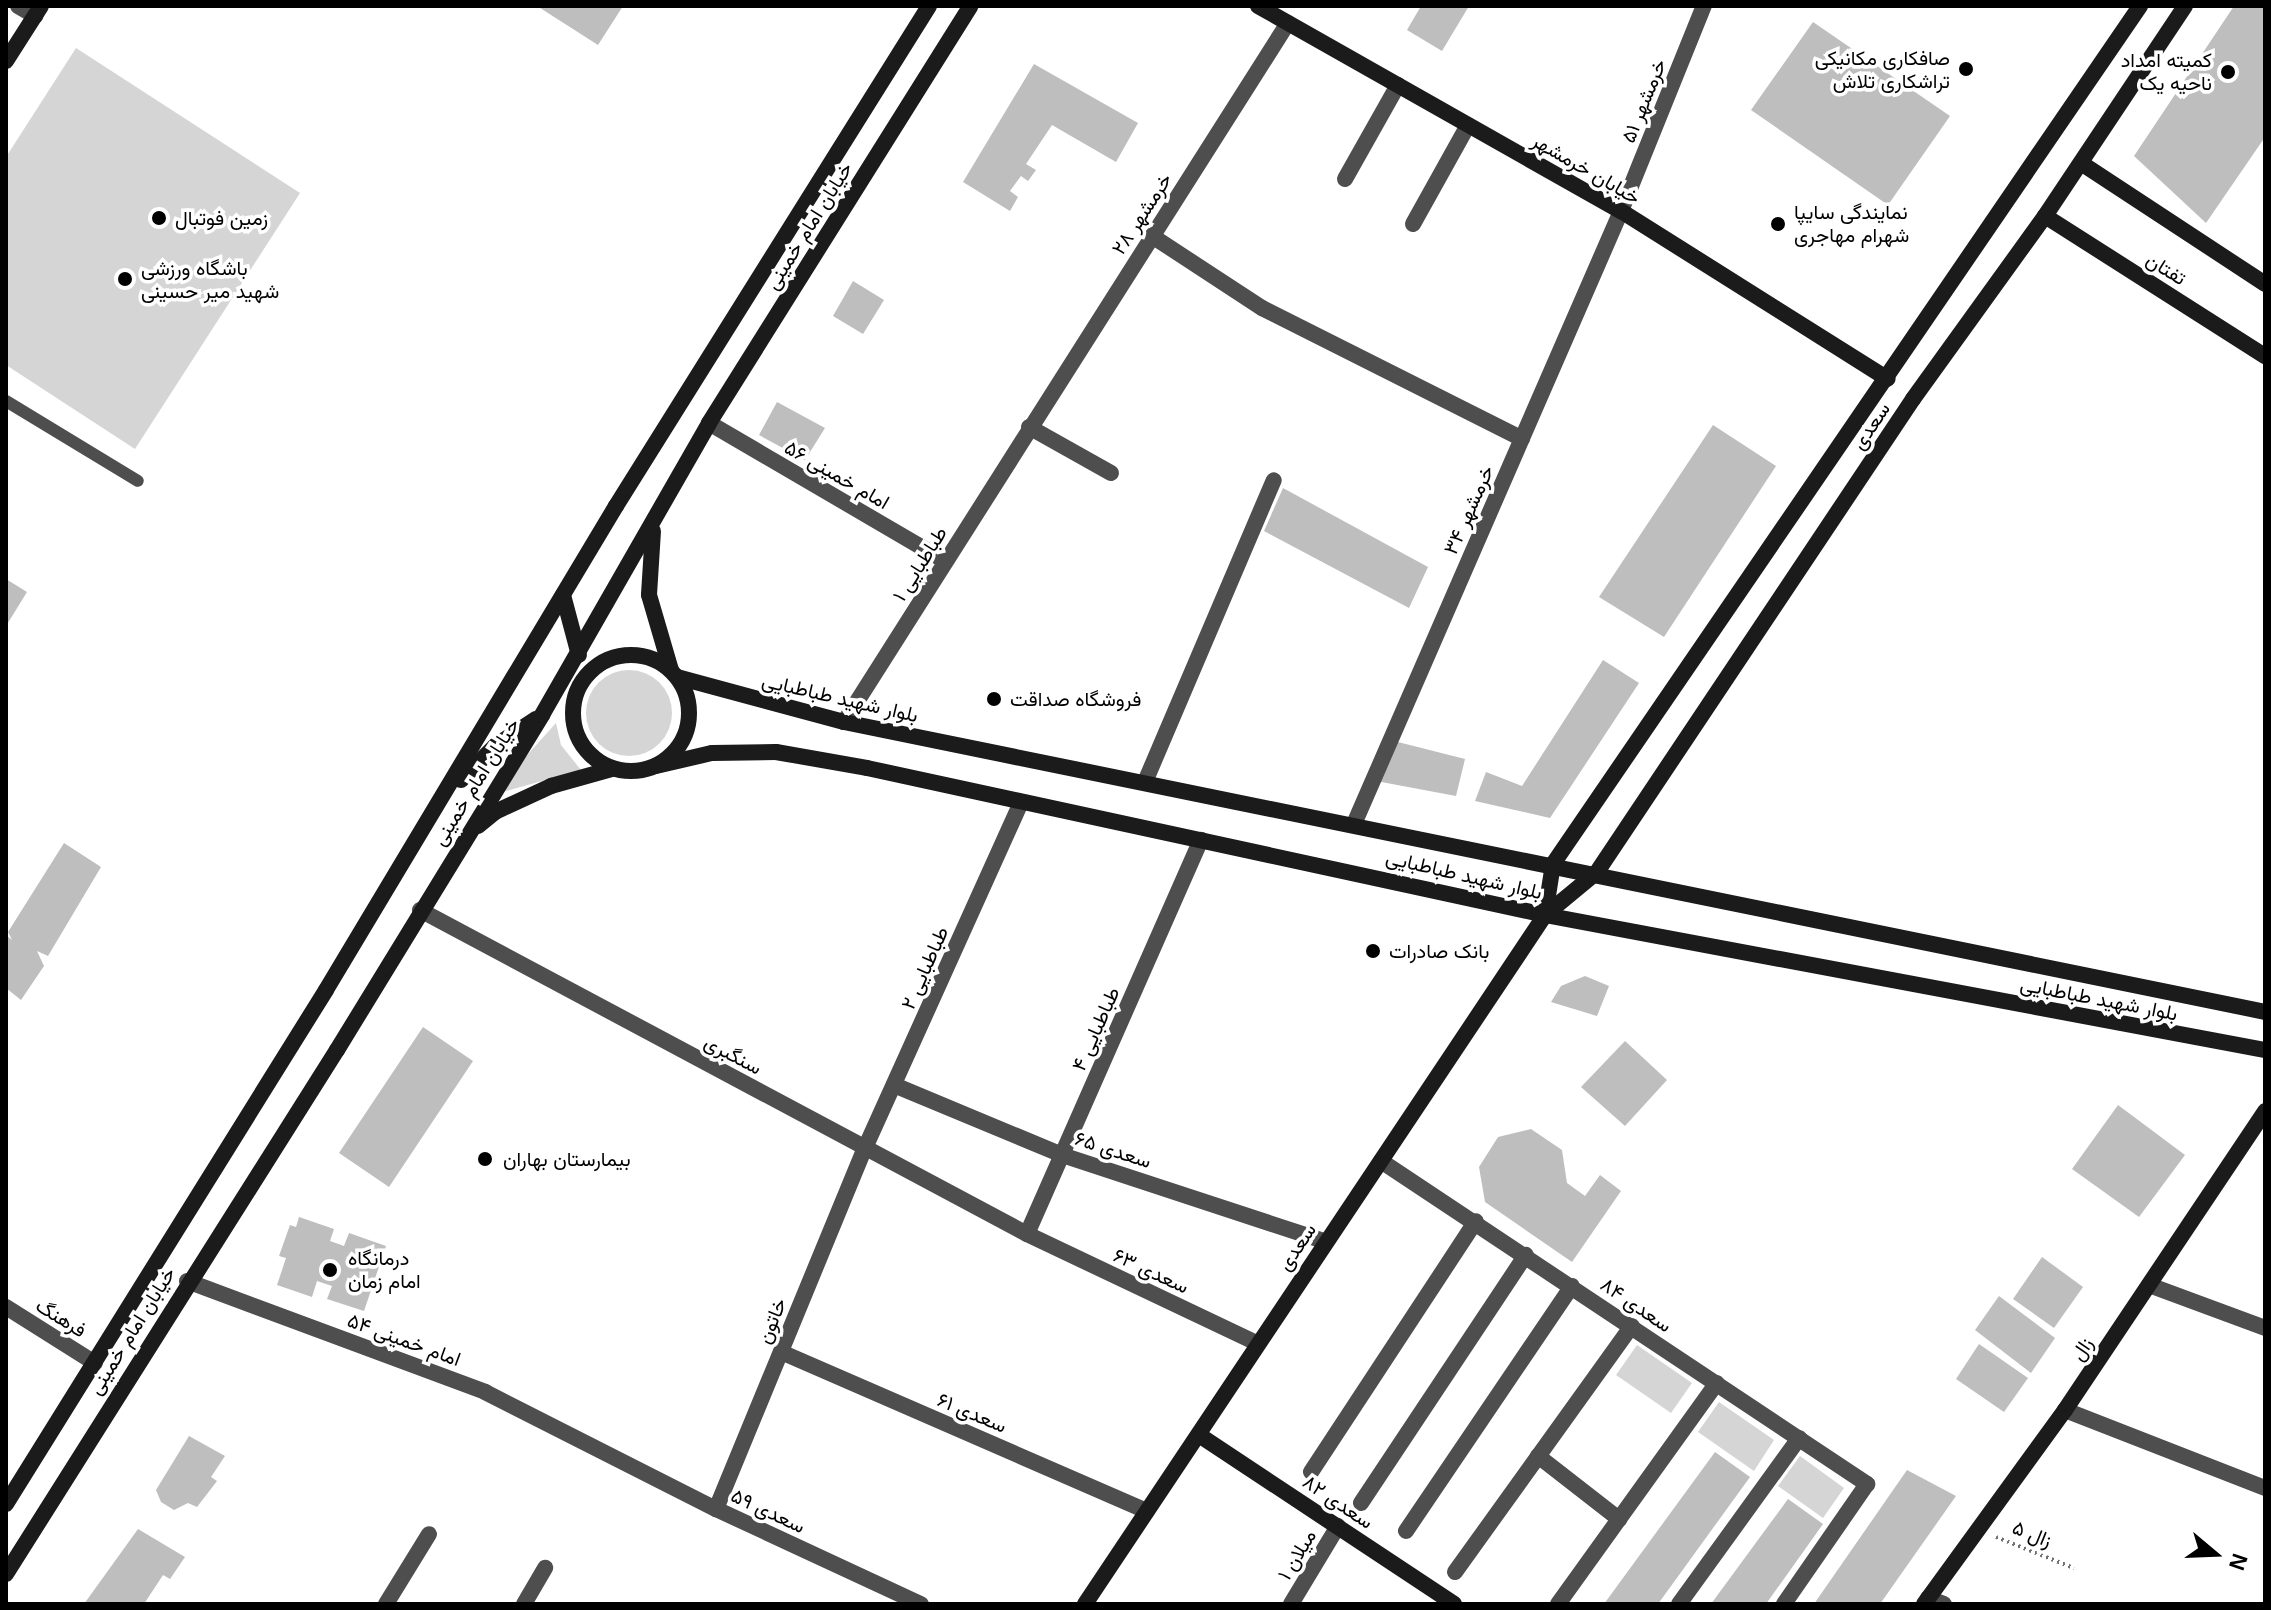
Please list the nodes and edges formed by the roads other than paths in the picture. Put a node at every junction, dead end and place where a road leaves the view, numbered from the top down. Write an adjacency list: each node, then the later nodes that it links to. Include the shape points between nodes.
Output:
1 (18, 6): 8 (street)
2 (929, 6): 31 (main road, خیابان امام خمینی)
3 (971, 6): 23 (main road, خیابان امام خمینی)
4 (1258, 6): 9 (main road, خیابان خرمشهر)
5 (1703, 6): 15 (street, خرمشهر ۵۱)
6 (2140, 6): 21 (main road, سعدی)
7 (2185, 6): 13 (main road, سعدی)
8 (38, 11): 10 (main road)
9 (1288, 23): 11 (main road, خیابان خرمشهر); 18 (street, خرمشهر ۲۸)
10 (6, 61)
11 (1398, 85): 12 (main road, خیابان خرمشهر); 14 (street)
12 (1468, 125): 15 (main road, خیابان خرمشهر); 17 (street)
13 (2081, 163): 16 (main road, سعدی); 19 (main road, تفتان)
14 (1345, 179)
15 (1621, 211): 21 (main road, خیابان خرمشهر); 25 (street, خرمشهر ۳۴)
16 (2045, 216): 20 (main road, تفتان); 47 (main road, سعدی, via 1905,412)
17 (1413, 224)
18 (1152, 236): 24 (street, خرمشهر ۲۸); 25 (street, via 1262,308)
19 (2265, 284)
20 (2265, 356)
21 (1888, 379): 46 (main road, سعدی)
22 (6, 401): 28 (lane)
23 (709, 423): 29 (main road, خیابان امام خمینی); 30 (street, امام خمینی ۵۶)
24 (1029, 427): 26 (street); 30 (street, طباطبایی ۱)
25 (1522, 439): 43 (street, خرمشهر ۳۴)
26 (1111, 473)
27 (1274, 480): 40 (street)
28 (138, 481)
29 (655, 519): 32 (main road, خیابان امام خمینی); 33 (main road, via 649,595)
30 (945, 561): 37 (street, طباطبایی ۱)
31 (563, 595): 32 (main road); 41 (main road, خیابان امام خمینی)
32 (578, 652): 34 (main road); 36 (main road, خیابان امام خمینی)
33 (674, 674): 34 (main road, via 655,659 618,656); 37 (main road, بلوار شهید طباطبایی); 38 (main road, via 689,717 673,754)
34 (586, 676): 35 (main road)
35 (575, 695): 36 (main road); 39 (main road, via 575,731 583,747)
36 (542, 715): 41 (main road, via 495,746); 44 (main road, خیابان امام خمینی)
37 (844, 722): 40 (main road, بلوار شهید طباطبایی)
38 (656, 766): 39 (main road); 42 (main road, بلوار شهید طباطبایی, via 712,753 776,752)
39 (612, 769): 44 (main road, via 551,786 495,812)
40 (1145, 782): 43 (main road, بلوار شهید طباطبایی)
41 (443, 798): 69 (main road, خیابان امام خمینی)
42 (1020, 805): 45 (main road, بلوار شهید طباطبایی); 52 (street, طباطبایی ۲)
43 (1354, 824): 46 (main road, بلوار شهید طباطبایی)
44 (465, 837): 48 (main road, خیابان امام خمینی)
45 (1201, 840): 49 (main road, بلوار شهید طباطبایی); 55 (street, طباطبایی ۴)
46 (1553, 864): 47 (main road, بلوار شهید طباطبایی); 49 (main road)
47 (1597, 872): 49 (main road, سعدی); 50 (main road, بلوار شهید طباطبایی)
48 (420, 910): 54 (street, سنگبری); 61 (main road, خیابان امام خمینی, via 337,1050)
49 (1545, 915): 51 (main road, بلوار شهید طباطبایی); 56 (main road, سعدی)
50 (2265, 1012)
51 (2265, 1050)
52 (894, 1085): 54 (street, طباطبایی ۲); 55 (street, سعدی ۶۵)
53 (2265, 1111): 62 (main road, زال)
54 (865, 1148): 58 (street, سنگبری); 68 (street, خاتون)
55 (1062, 1155): 58 (street, طباطبایی ۴); 59 (street, سعدی ۶۵)
56 (1381, 1161): 57 (street, سعدی ۸۴); 59 (main road, سعدی)
57 (1476, 1221): 60 (street, سعدی ۸۴); 76 (street)
58 (1027, 1234): 67 (street, سعدی ۶۳)
59 (1324, 1241): 67 (main road, سعدی)
60 (1526, 1255): 63 (street, سعدی ۸۴); 78 (street)
61 (187, 1281): 74 (street, امام خمینی ۵۴, via 485,1392); 88 (main road, خیابان امام خمینی)
62 (2149, 1285): 66 (street); 71 (main road, زال)
63 (1572, 1286): 65 (street, سعدی ۸۴); 84 (street)
64 (6, 1307): 69 (street, فرهنگ)
65 (1632, 1326): 70 (street, سعدی ۸۴); 75 (street)
66 (2265, 1328)
67 (1257, 1343): 72 (main road, سعدی)
68 (781, 1352): 80 (street, خاتون); 81 (street, سعدی ۶۱)
69 (95, 1363): 79 (main road, خیابان امام خمینی)
70 (1717, 1383): 73 (street, سعدی ۸۴); 82 (street)
71 (2065, 1410): 77 (street); 89 (main road, زال)
72 (1199, 1435): 81 (main road, سعدی); 83 (main road, سعدی ۸۲)
73 (1799, 1438): 97 (street); 98 (street, سعدی ۸۴, via 1867,1484)
74 (601, 1450): 80 (street, سعدی ۵۹)
75 (1538, 1456): 82 (street); 87 (street)
76 (1311, 1472)
77 (2265, 1488)
78 (1361, 1503)
79 (6, 1504)
80 (716, 1509): 92 (street, سعدی ۵۹)
81 (1147, 1511): 93 (main road, سعدی)
82 (1619, 1519): 96 (street)
83 (1338, 1526): 94 (street, میلان ۱); 95 (main road, سعدی ۸۲)
84 (1406, 1531)
85 (429, 1534): 90 (street)
86 (545, 1568): 91 (street)
87 (1455, 1572)
88 (6, 1574)
89 (1932, 1602)
90 (386, 1604)
91 (524, 1604)
92 (921, 1604)
93 (1085, 1604)
94 (1291, 1604)
95 (1454, 1604)
96 (1558, 1604)
97 (1679, 1604)
98 (1784, 1604)

